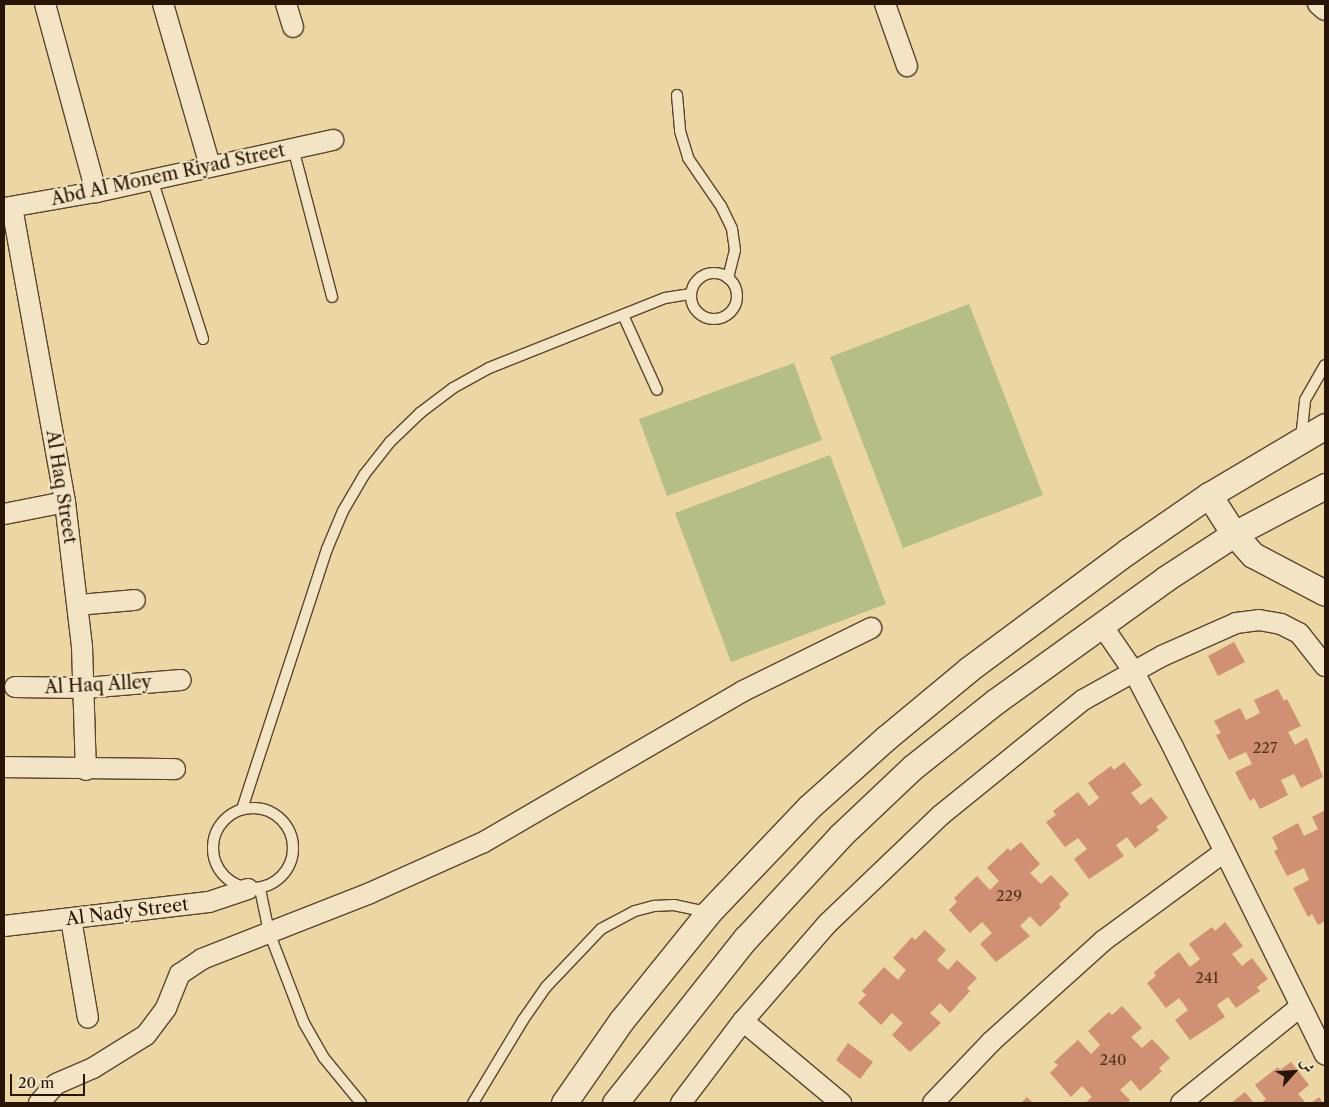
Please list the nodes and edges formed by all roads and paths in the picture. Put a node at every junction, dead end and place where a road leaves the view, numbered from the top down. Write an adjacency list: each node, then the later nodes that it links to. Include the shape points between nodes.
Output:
1 (45, 4): 14 (street)
2 (163, 4): 12 (street)
3 (286, 4): 7 (street)
4 (885, 4): 8 (street)
5 (1318, 4): 6 (street)
6 (1325, 10)
7 (293, 27)
8 (907, 66)
9 (677, 95): 16 (lane, via 680,131 688,158 722,206 732,229 735,250)
10 (333, 140): 11 (street, Abd Al Monem Riyad Street)
11 (294, 148): 12 (street, Abd Al Monem Riyad Street); 18 (lane)
12 (210, 166): 13 (street, Abd Al Monem Riyad Street)
13 (152, 179): 14 (street, Abd Al Monem Riyad Street); 20 (lane)
14 (96, 192): 15 (street, Abd Al Monem Riyad Street)
15 (8, 207): 27 (street, Al Haq Street)
16 (728, 278): 17 (lane, via 716,272 707,274 693,285); 17 (lane, via 736,288 738,298 735,306 721,318 704,317 692,303)
17 (691, 294): 19 (lane, via 665,298)
18 (332, 297)
19 (623, 315): 22 (lane); 43 (lane, via 490,368 453,388 420,413 364,475 343,511 327,549)
20 (203, 339)
21 (1325, 365): 24 (lane, via 1306,400)
22 (657, 390)
23 (1325, 426): 24 (street)
24 (1301, 440): 26 (street)
25 (1325, 486): 29 (street)
26 (1210, 495): 29 (street); 46 (street, via 1121,556 924,707 809,807)
27 (65, 502): 28 (street); 32 (street, Al Haq Street)
28 (4, 514)
29 (1234, 534): 30 (street, via 1253,555); 33 (street)
30 (1325, 593)
31 (135, 600): 32 (street)
32 (78, 605): 39 (street, Al Haq Street)
33 (1101, 624): 36 (street); 58 (street, via 913,767 840,836 746,938)
34 (871, 628): 49 (street, via 743,692 482,842 378,889)
35 (1325, 666): 36 (street, via 1299,633 1281,624 1259,620 1236,623)
36 (1134, 672): 44 (street); 52 (street, via 1060,717 941,815 828,924)
37 (181, 680): 39 (street, Al Haq Alley)
38 (15, 687): 39 (street, Al Haq Alley)
39 (85, 688): 41 (street, Al Haq Street)
40 (4, 768): 41 (street)
41 (86, 770): 42 (street)
42 (175, 770)
43 (242, 809): 45 (lane, via 226,818 216,833 213,851 218,869 231,882); 45 (lane, via 264,809 283,820 294,840 292,861 280,880)
44 (1224, 852): 50 (street); 61 (street, via 1103,941 991,1042)
45 (254, 889): 47 (street, Al Nady Street, via 223,900); 49 (lane)
46 (708, 913): 56 (lane, via 674,905 654,906 626,914 601,929 557,975 522,1020); 57 (street, via 621,1022)
47 (70, 918): 48 (street, Al Nady Street); 51 (street)
48 (4, 926)
49 (269, 932): 54 (street, via 202,959 180,974 166,1008 146,1035 93,1068 56,1084); 55 (lane, via 313,1041 340,1080)
50 (1301, 1006): 53 (street); 62 (street)
51 (88, 1018)
52 (743, 1021): 59 (street); 60 (street)
53 (1325, 1054)
54 (39, 1103)
55 (361, 1103)
56 (473, 1103)
57 (564, 1103)
58 (614, 1103)
59 (681, 1103)
60 (841, 1103)
61 (933, 1103)
62 (1181, 1103)

